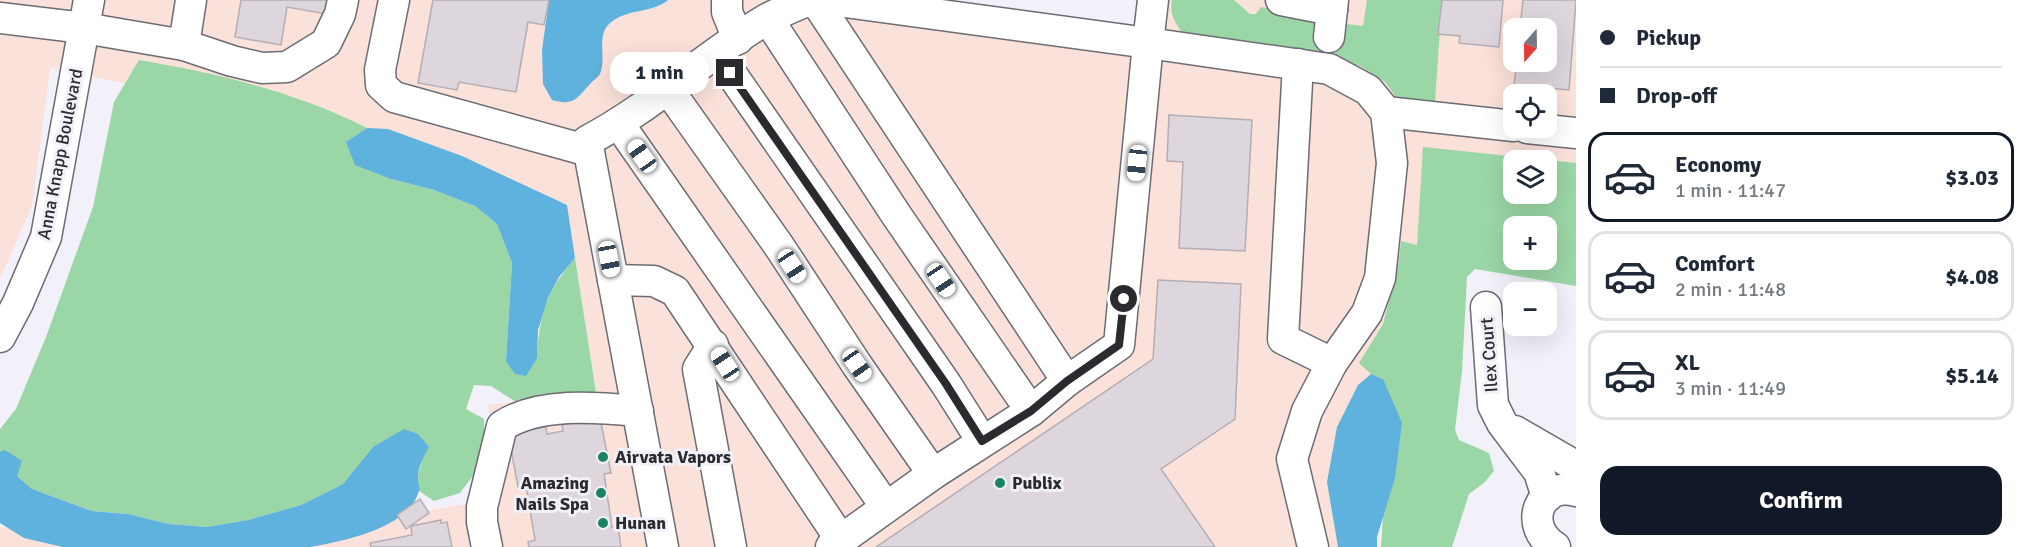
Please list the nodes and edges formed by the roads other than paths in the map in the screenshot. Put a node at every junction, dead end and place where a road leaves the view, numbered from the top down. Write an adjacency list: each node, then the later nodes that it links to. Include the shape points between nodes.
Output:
1 (191, 0): 15 (street)
2 (342, 0): 15 (street, via 340,14 326,43 287,67 262,68)
3 (394, 0): 24 (street, via 380,70 381,85 394,97)
4 (727, 0): 16 (street)
5 (809, 0): 13 (street)
6 (815, 0): 30 (street)
7 (830, 0): 14 (street)
8 (1153, 0): 14 (street)
9 (1281, 0): 12 (street)
10 (12, 12): 11 (street)
11 (86, 14): 15 (street); 27 (street, Anna Knapp Boulevard, via 46,237)
12 (1331, 16)
13 (768, 19): 16 (street); 32 (street)
14 (1148, 43): 17 (street); 30 (street, via 1119,345)
15 (183, 45)
16 (727, 46): 18 (street); 34 (street)
17 (1298, 64): 19 (street, via 1329,69 1368,90); 29 (street, via 1283,339)
18 (668, 89): 20 (street); 36 (street)
19 (1386, 112): 21 (street); 29 (street, via 1392,163 1380,278 1367,313)
20 (619, 124): 24 (street, via 587,141); 39 (street)
21 (1503, 125)
22 (1557, 131): 23 (street)
23 (1576, 133)
24 (589, 151): 25 (street)
25 (613, 280): 28 (street, via 654,281 675,291); 31 (street)
26 (1486, 307): 33 (street, Ilex Court, via 1493,405)
27 (0, 337)
28 (712, 345): 40 (street); 43 (street, via 698,369)
29 (1332, 363): 44 (street, via 1307,411 1292,459)
30 (1067, 381): 32 (street)
31 (638, 411): 41 (street, via 594,406 538,412 515,417 502,426 482,507); 42 (street)
32 (1031, 411): 34 (street)
33 (1502, 423): 35 (street, via 1572,464); 38 (street, Ilex Court, via 1539,472)
34 (982, 441): 36 (street)
35 (1576, 472)
36 (933, 474): 39 (street)
37 (1576, 490): 38 (street, via 1557,490)
38 (1547, 497): 45 (street, via 1539,506 1538,530)
39 (886, 507): 40 (street)
40 (836, 544)
41 (487, 547)
42 (663, 547)
43 (731, 547)
44 (1313, 547)
45 (1555, 547)

